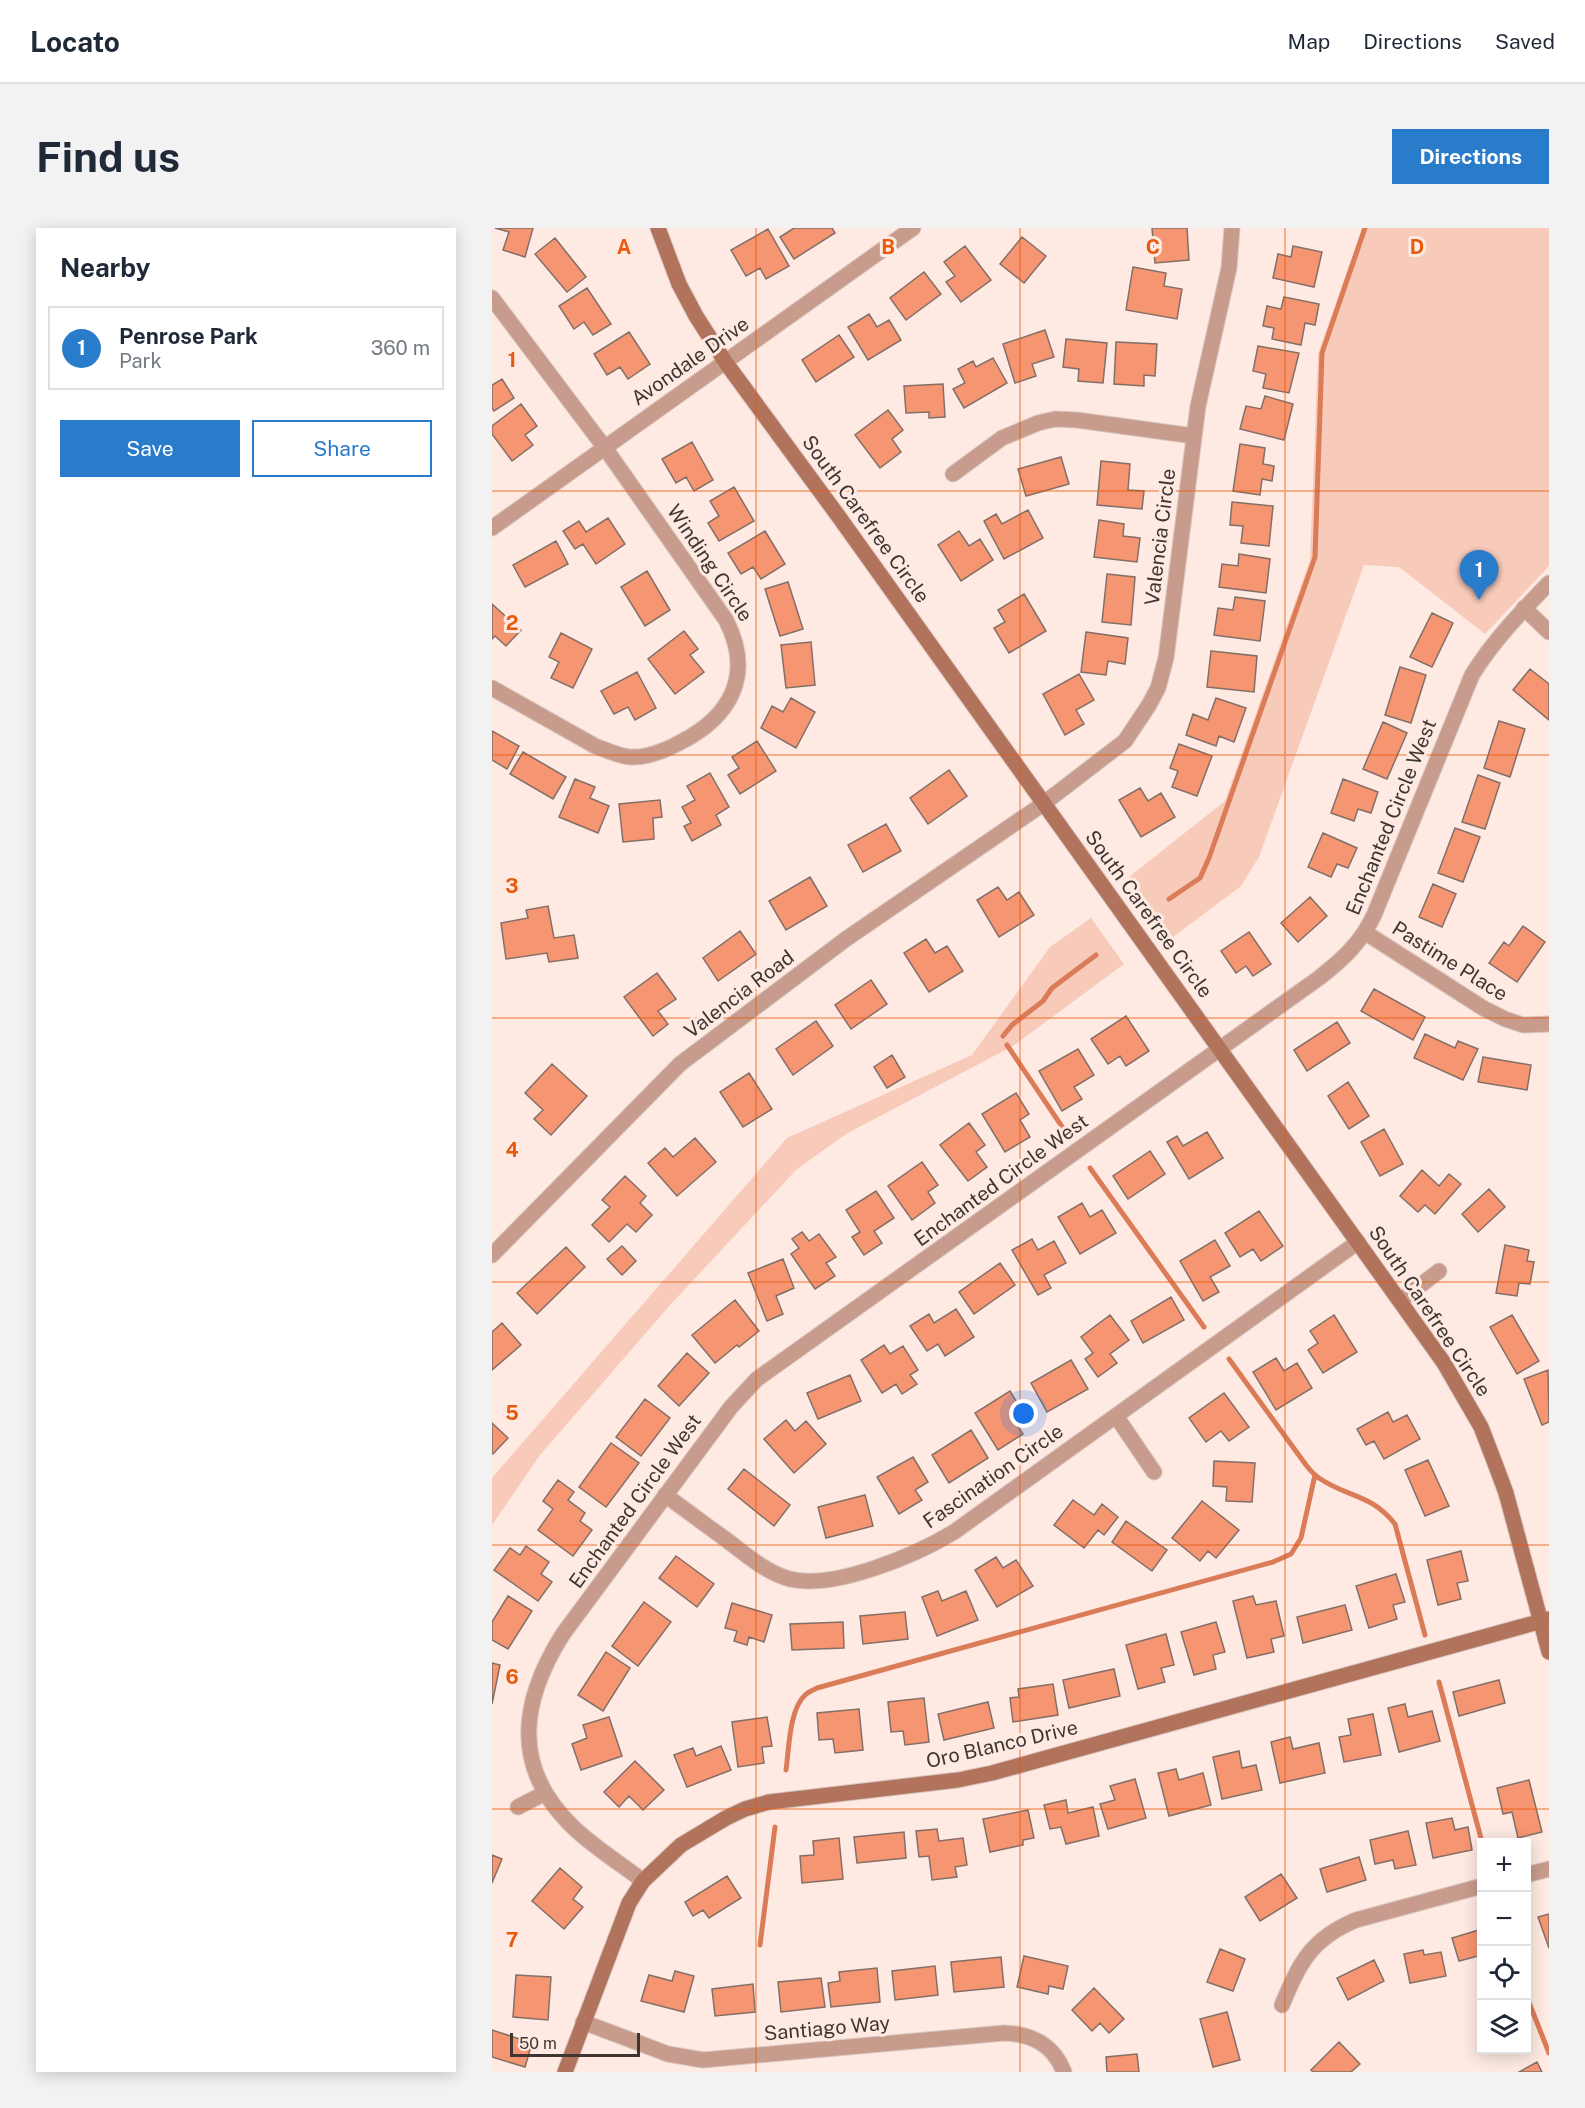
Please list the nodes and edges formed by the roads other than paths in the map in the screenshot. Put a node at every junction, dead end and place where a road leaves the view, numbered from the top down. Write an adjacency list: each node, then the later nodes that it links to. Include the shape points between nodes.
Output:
1 (658, 228): 5 (main road, South Carefree Circle, via 683,292)
2 (913, 228): 5 (street, Avondale Drive)
3 (1232, 228): 6 (street, Valencia Circle, via 1229,268)
4 (492, 298): 7 (street, Winding Circle)
5 (726, 363): 7 (street, Avondale Drive); 14 (main road, South Carefree Circle)
6 (1194, 436): 8 (street, via 1055,420 1002,438); 14 (street, Valencia Circle, via 1166,658 1158,688 1125,741)
7 (605, 448): 9 (street, Avondale Drive); 13 (street, Winding Circle, via 734,636 739,670 728,702 716,718 684,741 647,756 631,757 595,746)
8 (952, 474)
9 (492, 528)
10 (1549, 583): 11 (street, Enchanted Circle West)
11 (1524, 609): 12 (street); 15 (street, Enchanted Circle West, via 1472,675)
12 (1549, 632)
13 (492, 688)
14 (1043, 804): 17 (main road, South Carefree Circle); 19 (street, Valencia Road, via 846,939 680,1064)
15 (1366, 933): 16 (street, Pastime Place, via 1505,1020 1523,1025); 17 (street, Enchanted Circle West, via 1325,973)
16 (1549, 1024)
17 (1219, 1049): 18 (main road, South Carefree Circle); 24 (street, Enchanted Circle West, via 757,1379)
18 (1358, 1242): 21 (main road, South Carefree Circle); 22 (street, Fascination Circle)
19 (492, 1255)
20 (1439, 1271): 21 (street)
21 (1400, 1301): 25 (main road, South Carefree Circle, via 1444,1363 1481,1427)
22 (1116, 1416): 23 (street); 24 (street, Fascination Circle, via 934,1544 835,1578 789,1579 770,1570)
23 (1154, 1472)
24 (665, 1495): 27 (street, Enchanted Circle West, via 563,1634 536,1684 528,1732 536,1774)
25 (1545, 1620): 26 (main road, South Carefree Circle); 31 (main road, Oro Blanco Drive, via 992,1773 761,1805 726,1818 681,1845)
26 (1549, 1652)
27 (545, 1793): 28 (street); 31 (street, Enchanted Circle West, via 575,1829)
28 (518, 1807)
29 (1549, 1869): 30 (street)
30 (1531, 1874)
31 (643, 1881): 34 (main road, Oro Blanco Drive, via 629,1903)
32 (1477, 1888): 33 (street, via 1339,1927 1310,1950)
33 (1282, 2005)
34 (583, 2022): 35 (street, Santiago Way, via 686,2059); 36 (main road, Oro Blanco Drive)
35 (753, 2064): 37 (street, Santiago Way, via 1020,2033 1044,2045)
36 (565, 2072)
37 (1064, 2072)

